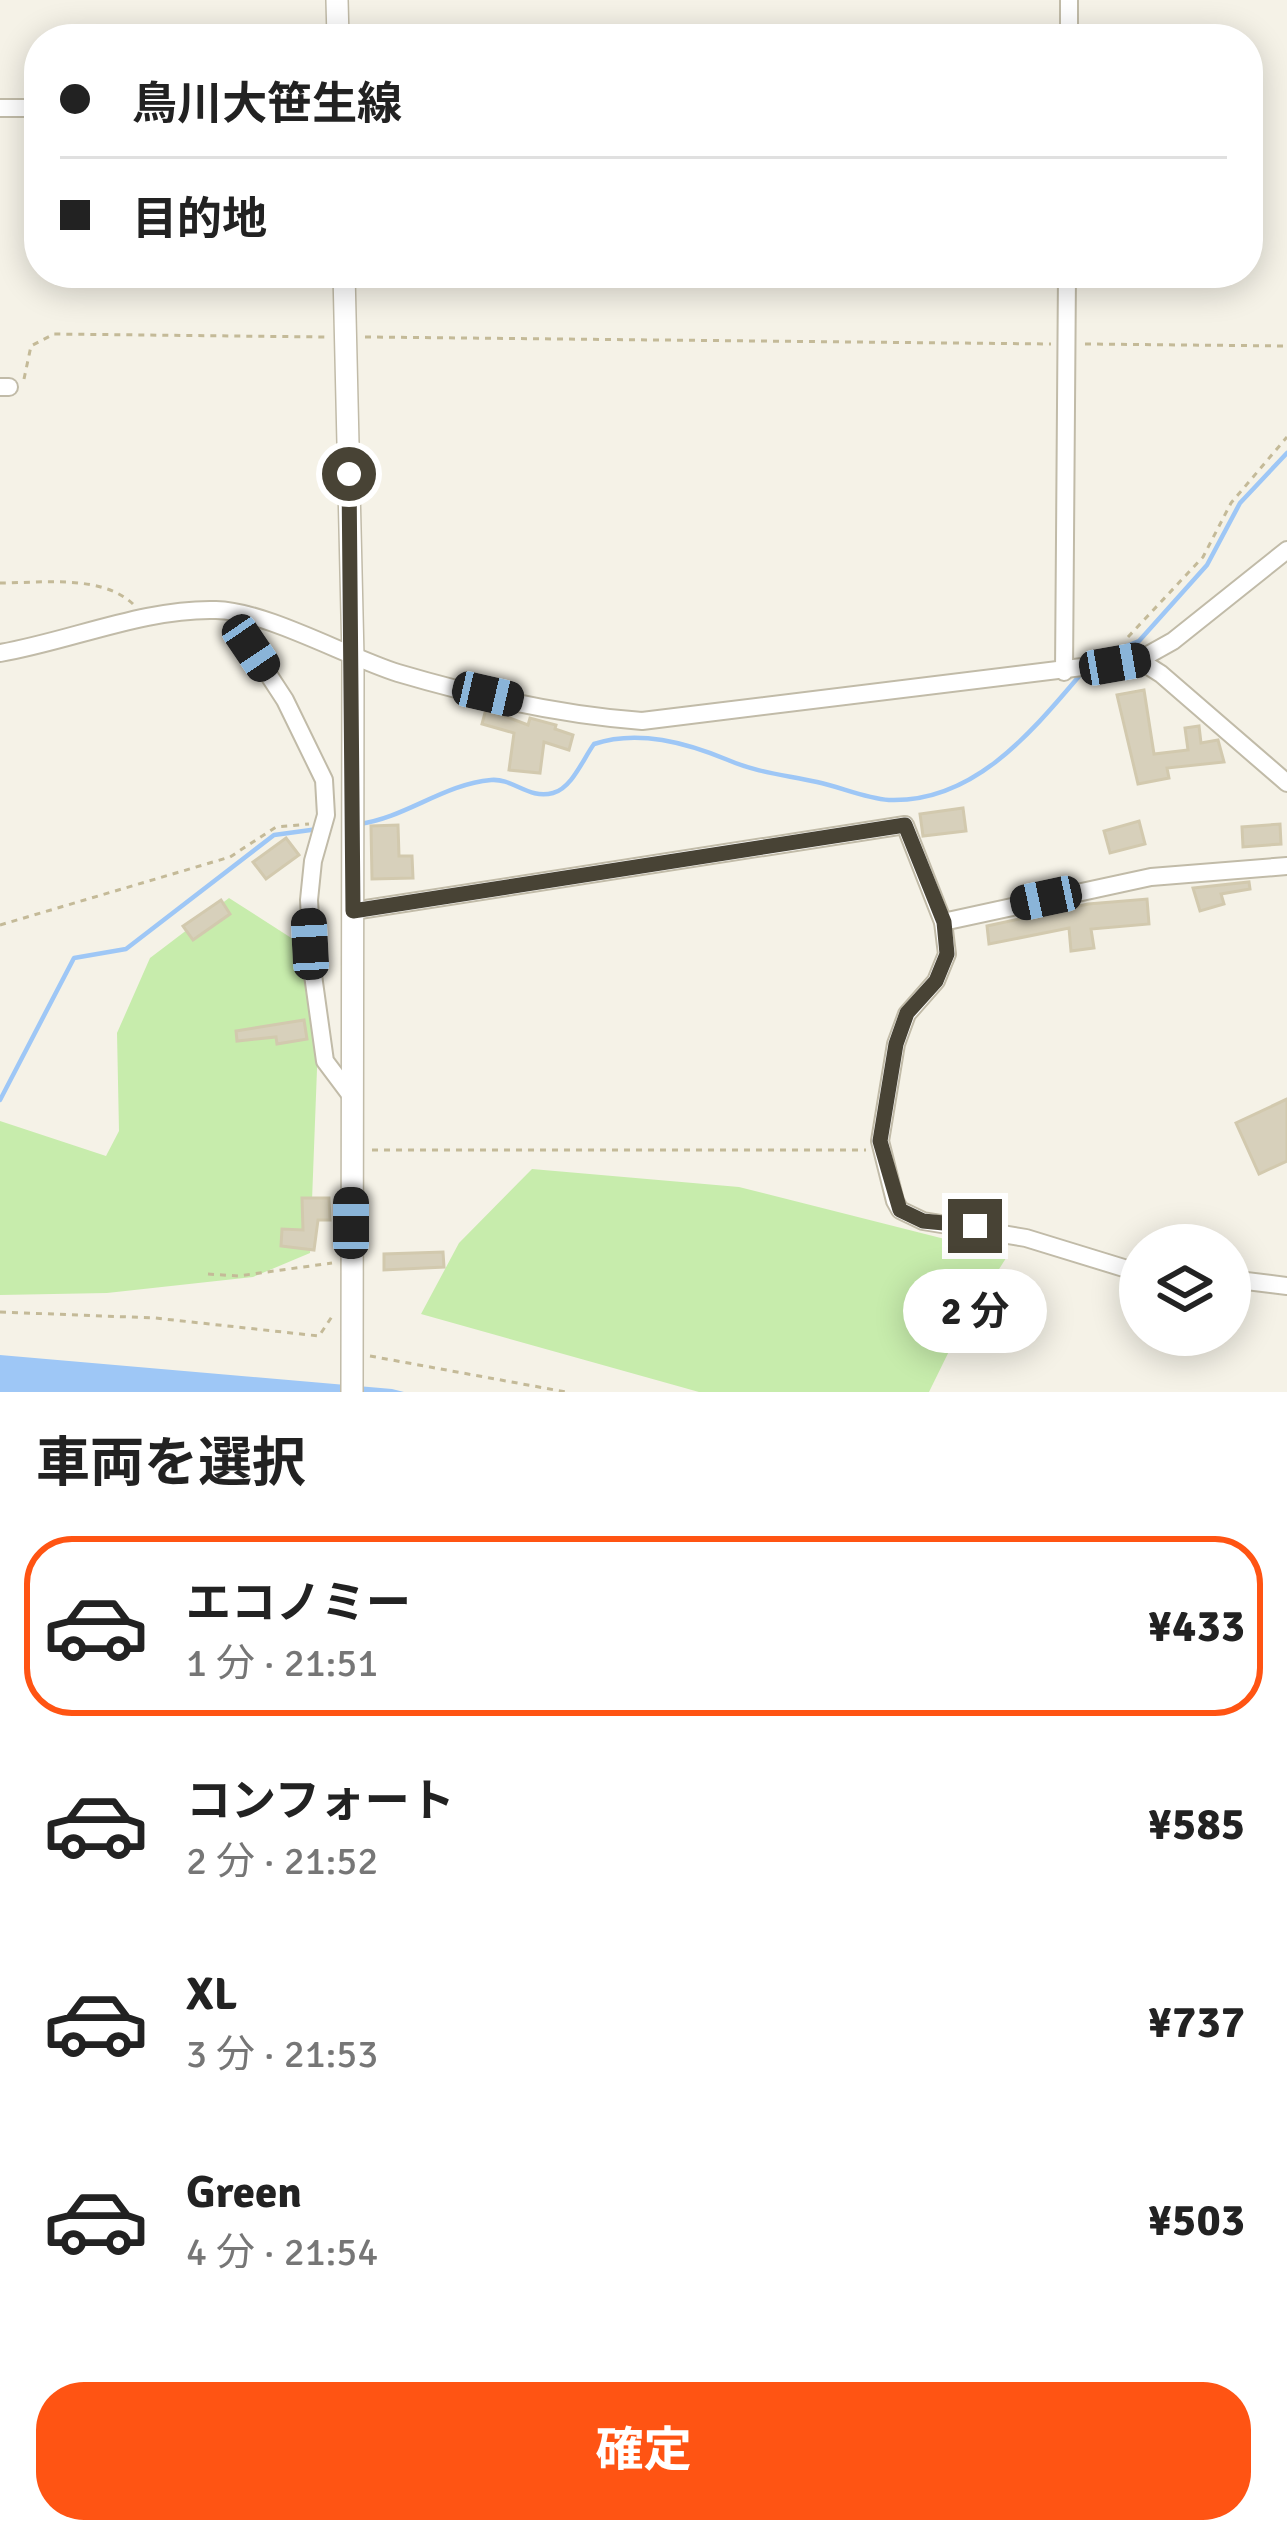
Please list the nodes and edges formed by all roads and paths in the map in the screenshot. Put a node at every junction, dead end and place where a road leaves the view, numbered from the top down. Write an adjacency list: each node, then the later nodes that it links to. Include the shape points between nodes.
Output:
1 (344, 288): 3 (street)
2 (1067, 288): 4 (street)
3 (346, 337): 4 (path); 6 (path, via 54,334 35,340 23,380); 14 (street)
4 (1066, 344): 5 (path); 16 (street)
5 (1287, 346)
6 (4, 387)
7 (1287, 437): 12 (path, via 1231,503 1203,557)
8 (1287, 550): 15 (street)
9 (0, 583): 11 (path, via 100,587 122,594)
10 (246, 615): 11 (street, via 218,610); 14 (street); 18 (street, via 251,648 324,780)
11 (143, 621): 13 (street)
12 (1128, 637)
13 (0, 653)
14 (353, 657): 16 (street, via 575,714 641,722); 20 (street)
15 (1139, 660): 16 (street); 17 (street)
16 (1076, 670)
17 (1287, 783)
18 (324, 825): 22 (path, via 276,827 230,857); 23 (street, via 309,900 313,975 325,1061)
19 (1287, 866): 21 (street, via 1150,877)
20 (353, 911): 21 (street, via 900,825 911,832); 23 (street)
21 (944, 922): 25 (street, via 944,969 900,1028)
22 (0, 925)
23 (352, 1096): 24 (street)
24 (352, 1150): 25 (path); 33 (street)
25 (881, 1150): 26 (street, via 895,1201 909,1216)
26 (1119, 1267)
27 (208, 1274): 28 (path, via 336,1263)
28 (337, 1278)
29 (1251, 1282): 30 (street)
30 (1287, 1286)
31 (335, 1309): 32 (path, via 319,1336)
32 (0, 1312)
33 (352, 1355): 34 (street); 35 (path)
34 (352, 1392)
35 (566, 1392)

